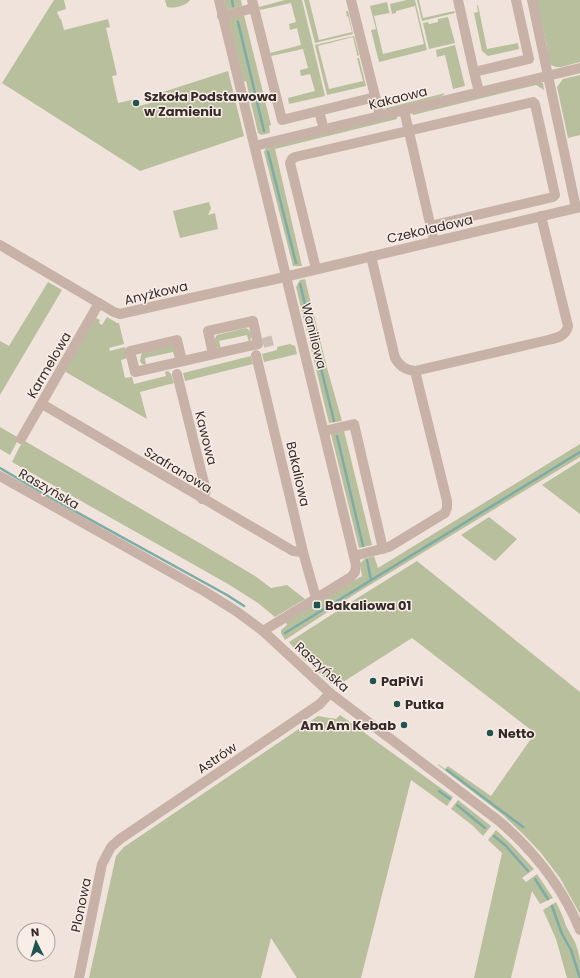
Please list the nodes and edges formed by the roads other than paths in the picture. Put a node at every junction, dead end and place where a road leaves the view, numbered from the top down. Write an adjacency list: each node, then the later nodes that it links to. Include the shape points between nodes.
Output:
1 (219, 0): 7 (street, Waniliowa)
2 (351, 0): 12 (street)
3 (458, 0): 9 (street)
4 (516, 0): 9 (street, via 529,59)
5 (532, 0): 10 (street)
6 (253, 4): 7 (street); 14 (street, via 282,120)
7 (222, 16): 20 (street, Waniliowa)
8 (580, 68): 10 (street, Kakaowa)
9 (474, 72): 11 (street)
10 (548, 76): 11 (street, Kakaowa); 18 (street)
11 (479, 92): 13 (street, Kakaowa)
12 (375, 97): 14 (street); 15 (street)
13 (404, 110): 15 (street, Kakaowa); 17 (street)
14 (320, 111): 16 (street)
15 (380, 116): 16 (street, Kakaowa)
16 (324, 130): 20 (street, Kakaowa)
17 (408, 130): 19 (street, via 531,101 535,104); 24 (street); 28 (street, via 292,159 290,163)
18 (562, 141): 19 (street); 22 (street)
19 (544, 145): 21 (street, via 555,195)
20 (255, 146): 29 (street, Waniliowa)
21 (528, 202): 23 (street); 24 (street)
22 (578, 208): 23 (street, Czekoladowa)
23 (537, 217): 25 (street, Czekoladowa); 34 (street, via 568,326 567,331 560,337)
24 (430, 226): 25 (street)
25 (434, 241): 27 (street, Czekoladowa)
26 (0, 245): 30 (street, Anyżkowa)
27 (371, 256): 28 (street, Czekoladowa); 34 (street, via 395,358 403,368)
28 (316, 269): 29 (street, Czekoladowa)
29 (286, 276): 30 (street, Anyżkowa, via 127,313 114,312); 37 (street, Waniliowa)
30 (99, 303): 36 (street, Karmelowa)
31 (212, 354): 31 (street, via 260,343 253,321 208,331); 33 (street)
32 (256, 355): 42 (street, Bakaliowa)
33 (182, 361): 33 (street, via 135,372 130,351 177,340)
34 (415, 371): 41 (street, via 447,508 445,513)
35 (178, 378): 40 (street, Kawowa, via 206,491)
36 (42, 404): 38 (street, Karmelowa); 40 (street, Szafranowa)
37 (324, 432): 41 (street, via 354,424); 43 (street, Waniliowa)
38 (21, 439)
39 (0, 476): 45 (street, Raszyńska, via 204,591)
40 (202, 499): 42 (street, Szafranowa, via 293,551)
41 (383, 549): 43 (street)
42 (303, 552): 44 (street, Bakaliowa)
43 (354, 556): 44 (street, Waniliowa, via 355,572 351,577)
44 (316, 598): 45 (street, Waniliowa)
45 (263, 631): 46 (street, Raszyńska)
46 (330, 693): 47 (street, Astrów, via 320,704); 48 (street, Raszyńska, via 499,821 520,840 556,884)
47 (117, 841): 49 (street, Plonowa, via 102,864)
48 (580, 930)
49 (79, 978)

